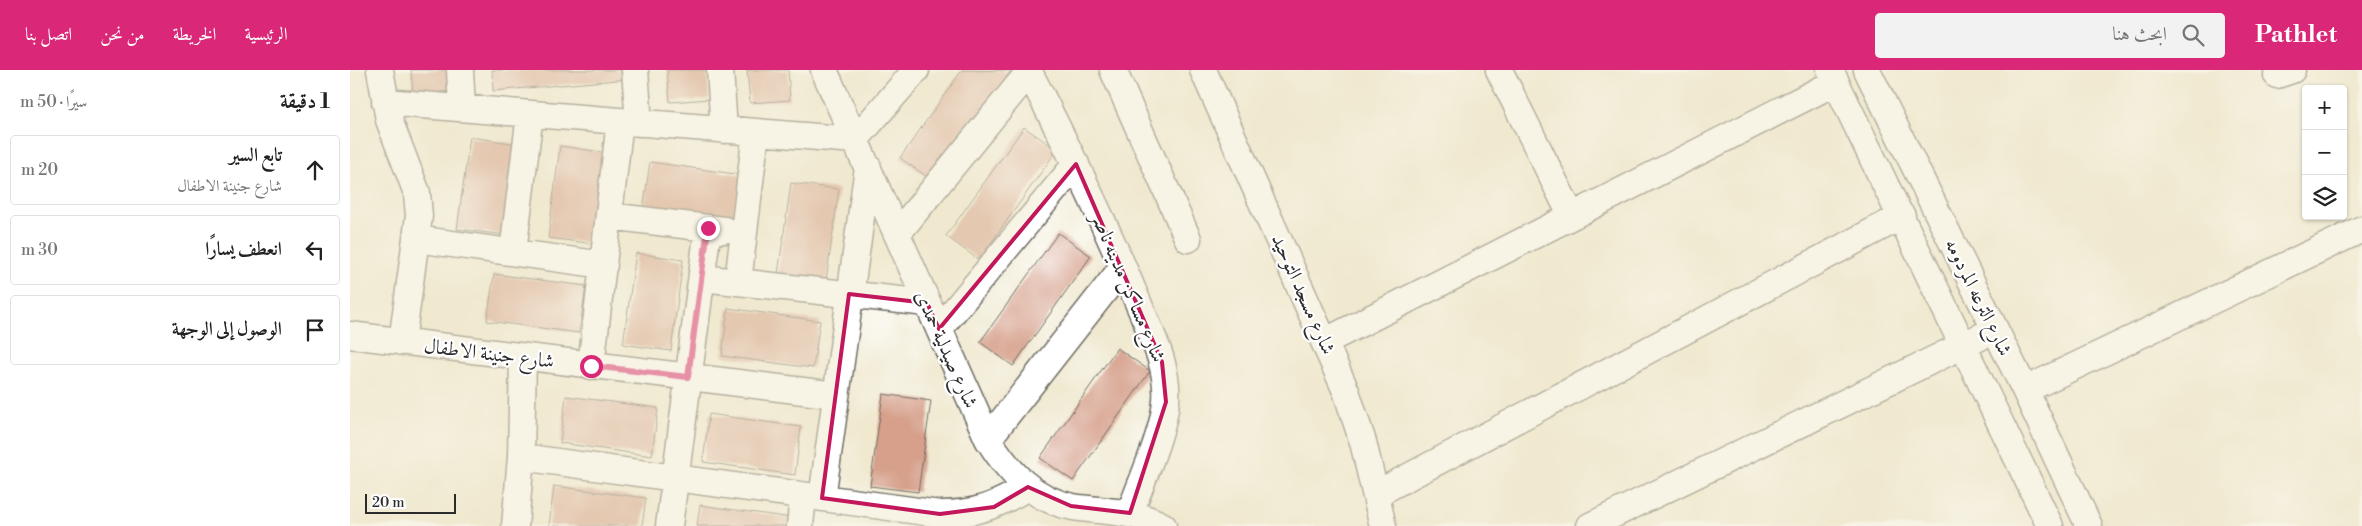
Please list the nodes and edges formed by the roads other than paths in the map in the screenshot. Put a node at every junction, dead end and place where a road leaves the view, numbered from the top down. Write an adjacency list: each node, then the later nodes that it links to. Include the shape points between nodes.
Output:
1 (380, 70): 13 (street)
2 (460, 70): 14 (street)
3 (635, 70): 16 (street)
4 (720, 70): 17 (street)
5 (824, 70): 19 (street, شارع صيدلية حمدى)
6 (916, 70): 19 (street)
7 (1114, 70): 30 (street)
8 (1499, 70): 22 (street)
9 (1867, 70): 39 (street, شارع الترعه المردومه)
10 (1028, 71): 20 (street, شارع مساكن مدينه ناصر); 28 (street)
11 (1206, 71): 41 (street, شارع مسجد التوحيد)
12 (1833, 76): 22 (street); 24 (street, شارع الترعه المردومه)
13 (385, 102): 14 (street); 29 (street, via 394,138 417,193)
14 (462, 108): 15 (street)
15 (530, 114): 16 (street); 31 (street)
16 (630, 122): 17 (street); 23 (street)
17 (724, 130): 18 (street)
18 (756, 132): 19 (street); 27 (street)
19 (855, 140): 21 (street, شارع صيدلية حمدى)
20 (1076, 164): 33 (street, شارع مساكن مدينه ناصر); 38 (street)
21 (868, 168): 28 (street, شارع صيدلية حمدى); 36 (street)
22 (1571, 215): 41 (street)
23 (609, 216): 25 (street); 32 (street)
24 (1902, 216): 43 (street, شارع الترعه المردومه); 53 (street)
25 (708, 228): 27 (street); 34 (street)
26 (2362, 229): 47 (street)
27 (745, 232): 35 (street)
28 (897, 234): 37 (street, شارع صيدلية حمدى)
29 (416, 239): 31 (street); 42 (street)
30 (1188, 239)
31 (513, 252): 32 (street)
32 (604, 265): 45 (street)
33 (1123, 266): 49 (street); 55 (street, شارع مساكن مدينه ناصر, via 1162,362 1166,382 1162,422)
34 (702, 278): 35 (street); 46 (street)
35 (738, 282): 36 (street)
36 (849, 294): 37 (street); 48 (street)
37 (927, 303): 38 (street, شارع صيدلية حمدى)
38 (939, 329): 49 (street, شارع صيدلية حمدى)
39 (1994, 330): 43 (street); 47 (street, شارع الترعه المردومه)
40 (350, 336): 42 (street, شارع جنينة الاطفال)
41 (1326, 341): 53 (street, شارع مسجد التوحيد, via 1363,442)
42 (402, 342): 44 (street, شارع جنينة الاطفال)
43 (1964, 344): 62 (street); 63 (street, شارع الترعه المردومه)
44 (523, 357): 45 (street, شارع جنينة الاطفال); 50 (street)
45 (591, 366): 46 (street, شارع جنينة الاطفال)
46 (688, 377): 48 (street, شارع جنينة الاطفال); 51 (street)
47 (2025, 390): 64 (street, شارع الترعه المردومه)
48 (836, 395): 54 (street)
49 (988, 439): 52 (street, شارع صيدلية حمدى, via 1005,466)
50 (521, 457): 51 (street); 57 (street)
51 (675, 478): 54 (street); 58 (street)
52 (1028, 487): 55 (street, شارع صيدلية حمدى, via 1048,499 1071,506); 56 (street, via 994,507)
53 (1376, 494): 61 (street, شارع مسجد التوحيد)
54 (813, 497): 56 (street, via 940,514); 59 (street)
55 (1130, 513): 60 (street, شارع صيدلية حمدى)
56 (958, 520)
57 (514, 526)
58 (668, 526)
59 (800, 526)
60 (1163, 526)
61 (1383, 526)
62 (1590, 526)
63 (2050, 526)
64 (2089, 526)

